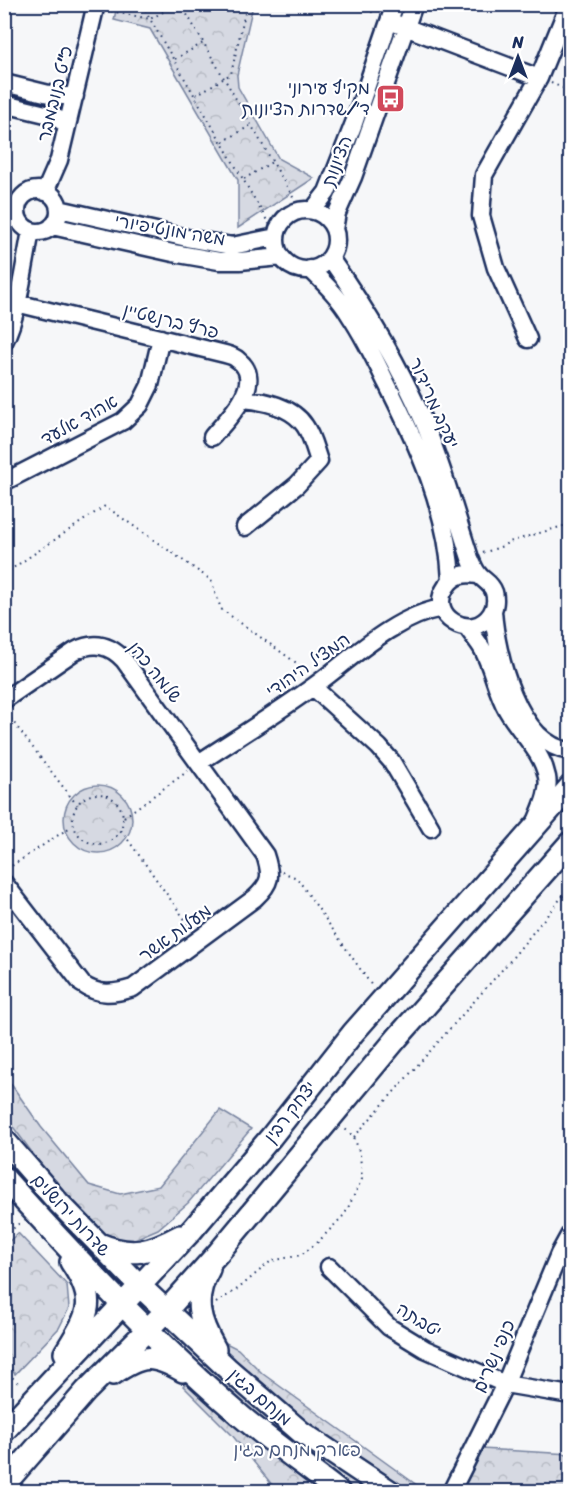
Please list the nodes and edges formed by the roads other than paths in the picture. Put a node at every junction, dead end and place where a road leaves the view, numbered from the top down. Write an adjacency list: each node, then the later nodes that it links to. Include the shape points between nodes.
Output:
1 (395, 4): 5 (street, הציונות)
2 (414, 4): 6 (street, הציונות)
3 (569, 4): 7 (street)
4 (103, 8): 9 (street, כ"ט בנובמבר)
5 (384, 18): 6 (street); 15 (street, הציונות, via 354,123 327,192)
6 (406, 28): 7 (street); 19 (street, הציונות)
7 (539, 78): 25 (street, via 484,175 481,216 496,268)
8 (4, 83): 9 (street, via 57,96)
9 (75, 96): 11 (street, כ"ט בנובמבר)
10 (4, 104): 11 (street, via 54,116)
11 (68, 125): 12 (street, כ"ט בנובמבר)
12 (45, 192): 13 (street, via 33,191); 14 (street, via 56,201)
13 (12, 201): 16 (street)
14 (58, 209): 17 (street); 18 (street, משה מונטיפיורי, via 232,246)
15 (313, 210): 18 (street, via 293,213); 19 (street, via 322,214)
16 (18, 222): 17 (street, via 42,231); 23 (street)
17 (52, 226): 20 (street, משה מונטיפיורי, via 219,261)
18 (273, 230): 20 (street)
19 (334, 230): 21 (street, via 336,239)
20 (281, 257): 22 (street, via 294,267)
21 (330, 258): 22 (street); 31 (street, יעקב מרידור, via 377,329 429,422)
22 (310, 269): 32 (street, יעקב מרידור, via 350,314 415,443 431,482 449,554)
23 (10, 301): 24 (street, פרץ ברנשטיין); 26 (street)
24 (161, 339): 27 (street, פרץ ברנשטיין, via 238,360 247,372 249,385); 29 (street, אהוד אלעד, via 150,385 140,405 123,421)
25 (528, 339)
26 (4, 342)
27 (243, 399): 28 (street); 30 (street, via 267,401 295,417 305,426 319,461 297,485)
28 (212, 437)
29 (4, 482)
30 (245, 527)
31 (478, 575): 32 (street, via 467,573); 34 (street, via 495,594)
32 (451, 580): 33 (street, via 441,597)
33 (442, 608): 35 (street, via 454,623); 36 (street, המציל היהודי, via 415,615 387,632)
34 (493, 610): 35 (street, via 483,623); 38 (street, via 495,635 507,657 513,696 546,742)
35 (467, 627): 42 (street, via 482,648 508,712 545,769 545,798)
36 (317, 684): 39 (street, המציל היהודי); 41 (street, via 392,762)
37 (4, 700): 39 (street, שלמה כהן, via 75,651 86,645 101,645 115,650 124,660)
38 (570, 751)
39 (200, 762): 46 (street, מעלות אשר, via 265,855 270,872 267,887 133,988 105,993 82,984)
40 (570, 787): 42 (main road, יצחק רבין)
41 (431, 828)
42 (534, 828): 50 (main road, יצחק רבין, via 352,1033)
43 (570, 843): 45 (main road, יצחק רבין)
44 (570, 855): 45 (street)
45 (550, 865): 53 (main road, יצחק רבין, via 398,1038)
46 (4, 883)
47 (4, 1140): 52 (main road, שדרות ירושלים)
48 (4, 1178): 49 (main road, שדרות ירושלים)
49 (47, 1226): 57 (main road, שדרות ירושלים); 63 (main road, via 81,1277 88,1305 81,1326)
50 (192, 1230): 52 (main road, via 142,1253); 56 (main road, יצחק רבין)
51 (570, 1234): 54 (street, כנפי נשרים)
52 (99, 1244): 56 (main road, שדרות ירושלים)
53 (219, 1252): 58 (main road, יצחק רבין); 60 (main road, via 200,1290 199,1314)
54 (565, 1256): 62 (street, כנפי נשרים)
55 (328, 1267): 62 (street, יטבתה, via 388,1327 425,1349)
56 (141, 1287): 57 (main road, יצחק רבין); 58 (main road, מנחם בגין)
57 (123, 1305): 59 (main road, מנחם בגין); 63 (main road, יצחק רבין)
58 (166, 1311): 59 (main road, יצחק רבין); 60 (main road, מנחם בגין)
59 (148, 1329): 61 (main road, מנחם בגין); 64 (main road, יצחק רבין)
60 (227, 1368): 69 (main road, מנחם בגין, via 301,1432)
61 (205, 1383): 64 (main road, via 152,1358 127,1365); 68 (main road, מנחם בגין)
62 (505, 1384): 65 (street, יטבתה); 70 (street, כנפי נשרים)
63 (45, 1386): 66 (main road, יצחק רבין)
64 (86, 1391): 67 (main road, יצחק רבין)
65 (570, 1395)
66 (4, 1431)
67 (4, 1485)
68 (339, 1491)
69 (392, 1491)
70 (451, 1491)

